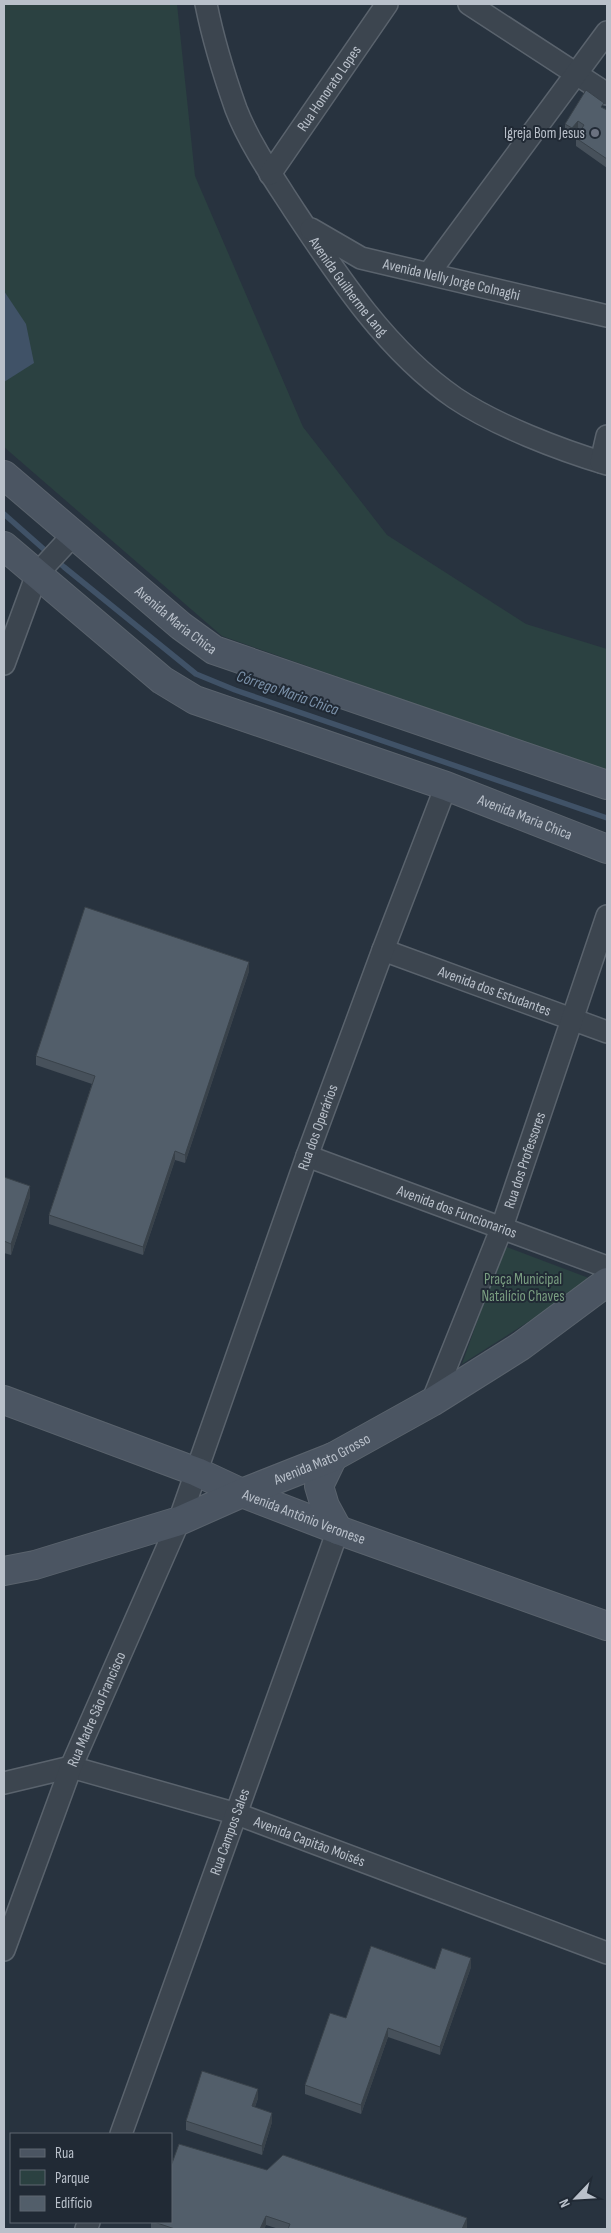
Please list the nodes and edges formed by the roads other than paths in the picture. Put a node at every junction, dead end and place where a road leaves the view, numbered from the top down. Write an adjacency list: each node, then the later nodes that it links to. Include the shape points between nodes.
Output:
1 (206, 4): 7 (street, Avenida Guilherme Lang, via 211,31 237,110)
2 (387, 4): 7 (street, Rua Honorato Lopes)
3 (469, 4): 5 (street)
4 (607, 32): 5 (street)
5 (576, 74): 6 (street); 9 (street)
6 (607, 94)
7 (270, 174): 8 (street, Avenida Guilherme Lang)
8 (304, 226): 9 (street, Avenida Nelly Jorge Colnaghi, via 361,258); 12 (street, Avenida Guilherme Lang, via 401,354 456,398 522,433)
9 (429, 273): 10 (street, Avenida Nelly Jorge Colnaghi)
10 (607, 316)
11 (607, 436): 12 (street)
12 (604, 463)
13 (4, 475): 14 (street, Avenida Maria Chica)
14 (71, 537): 16 (street); 18 (street, Avenida Maria Chica, via 214,650)
15 (4, 546): 16 (street, Avenida Maria Chica)
16 (39, 572): 17 (street); 19 (street, Avenida Maria Chica, via 162,680 195,700)
17 (4, 664)
18 (607, 785)
19 (446, 786): 20 (street, Avenida Maria Chica); 22 (street, Rua dos Operários)
20 (607, 849)
21 (607, 916): 23 (street, Rua dos Professores)
22 (382, 950): 23 (street, Avenida dos Estudantes); 25 (street, Rua dos Operários)
23 (572, 1020): 24 (street, Avenida dos Estudantes); 26 (street, Rua dos Professores)
24 (607, 1032)
25 (307, 1156): 26 (street, Avenida dos Funcionarios); 32 (street, Rua dos Operários)
26 (502, 1227): 27 (street, Avenida dos Funcionarios); 30 (street, Rua dos Professores)
27 (607, 1267)
28 (607, 1282): 30 (street, Avenida Mato Grosso, via 521,1346)
29 (4, 1400): 32 (street, Avenida Antônio Veronese)
30 (432, 1402): 31 (street, Avenida Mato Grosso)
31 (333, 1457): 33 (street, Avenida Mato Grosso); 35 (street, via 319,1486)
32 (197, 1472): 33 (street, Avenida Antônio Veronese); 34 (street, Rua Madre São Francisco)
33 (242, 1493): 34 (street, Avenida Mato Grosso); 35 (street, Avenida Antônio Veronese)
34 (179, 1522): 36 (street, Avenida Mato Grosso, via 35,1565); 38 (street, Rua Madre São Francisco)
35 (338, 1530): 37 (street, Avenida Antônio Veronese); 40 (street, Rua Campos Sales)
36 (4, 1571)
37 (607, 1626)
38 (71, 1767): 39 (street); 40 (street, Avenida Capitão Moisés); 41 (street, Rua Madre São Francisco)
39 (4, 1784)
40 (237, 1814): 42 (street, Avenida Capitão Moisés); 43 (street, Rua Campos Sales)
41 (4, 1950)
42 (607, 1953)
43 (121, 2133)

